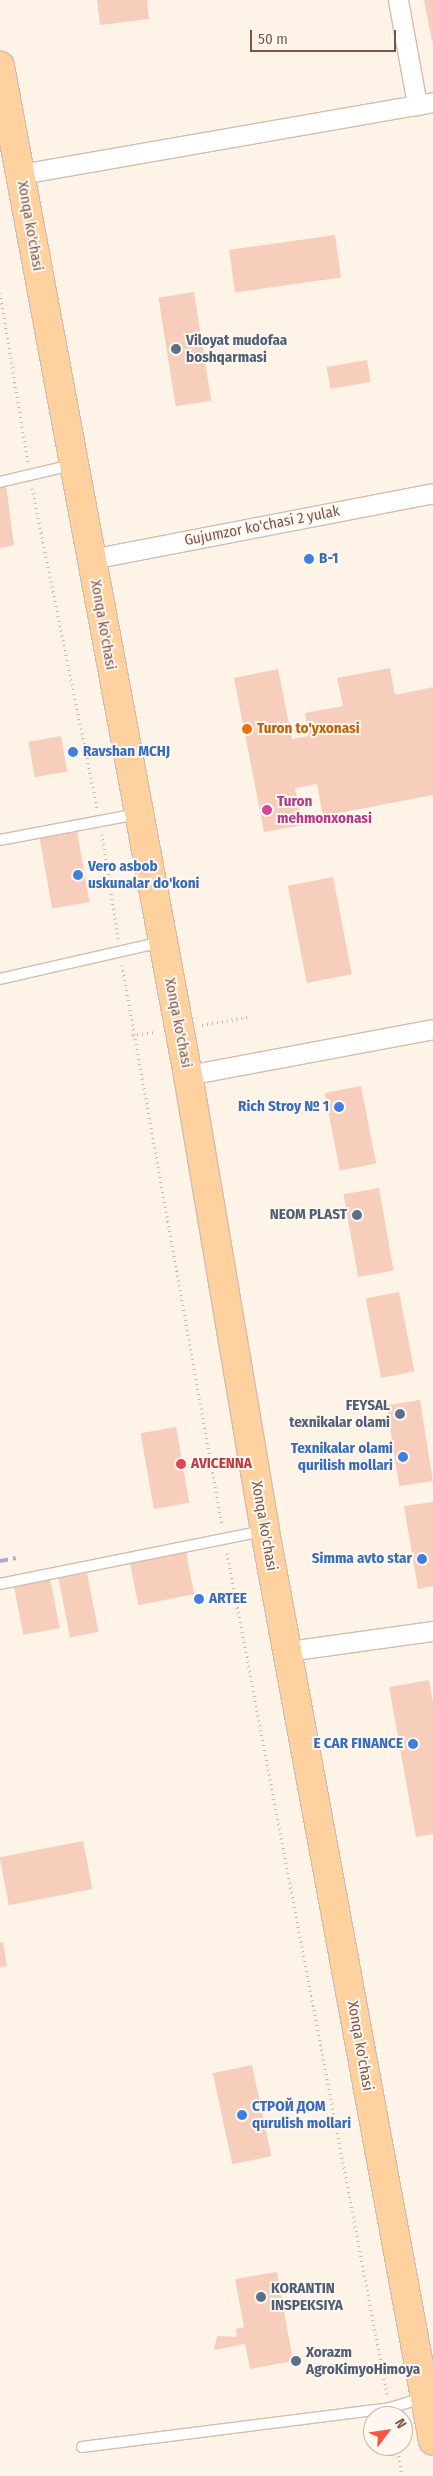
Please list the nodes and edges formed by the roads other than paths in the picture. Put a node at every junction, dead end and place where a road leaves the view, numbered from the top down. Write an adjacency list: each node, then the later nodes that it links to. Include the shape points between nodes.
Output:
1 (398, 0): 3 (street, Xonqa ko'chasi)
2 (0, 66): 4 (main road, Xonqa ko'chasi)
3 (425, 104): 4 (street, Xonqa ko'chasi)
4 (21, 174): 5 (main road, Xonqa ko'chasi)
5 (74, 465): 6 (lane); 8 (main road, Xonqa ko'chasi)
6 (0, 482)
7 (433, 493): 8 (street, Gujumzor ko'chasi 2 yulak)
8 (92, 559): 9 (main road, Xonqa ko'chasi)
9 (138, 814): 10 (lane); 11 (main road, Xonqa ko'chasi)
10 (0, 840)
11 (162, 942): 12 (lane); 14 (main road, Xonqa ko'chasi)
12 (0, 980)
13 (433, 1029): 14 (street, Xonqa ko'chasi)
14 (188, 1075): 15 (main road, Xonqa ko'chasi)
15 (264, 1531): 16 (lane); 18 (main road, Xonqa ko'chasi)
16 (0, 1584)
17 (433, 1631): 18 (street)
18 (288, 1651): 19 (main road, Xonqa ko'chasi)
19 (424, 2398): 20 (main road, Xonqa ko'chasi); 21 (lane, via 390,2408)
20 (433, 2442)
21 (82, 2447)

